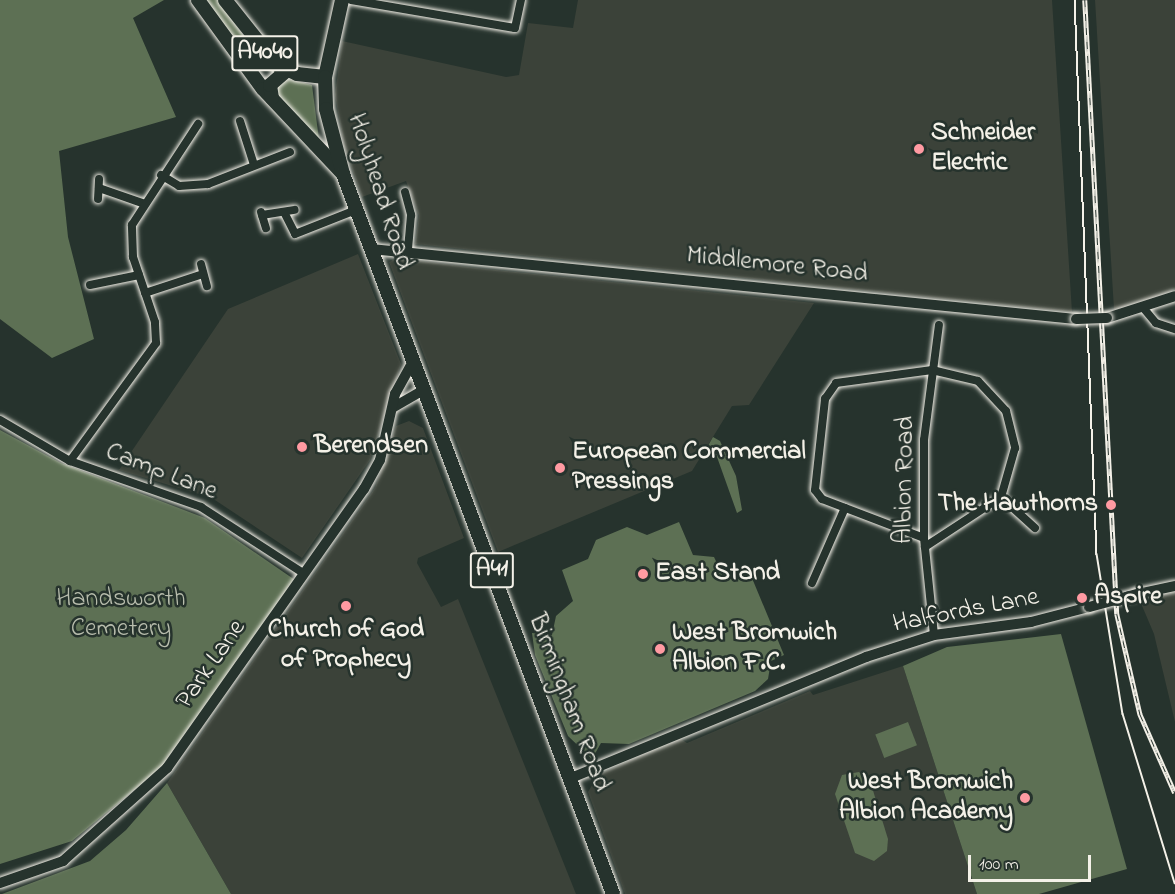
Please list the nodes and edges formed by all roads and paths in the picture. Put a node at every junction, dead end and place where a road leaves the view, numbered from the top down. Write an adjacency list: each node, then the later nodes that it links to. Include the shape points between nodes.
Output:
1 (198, 0): 7 (main road, A4040)
2 (225, 0): 6 (main road, A4040)
3 (342, 0): 9 (main road, Holyhead Road / A41)
4 (351, 0): 5 (street, via 515,28)
5 (521, 0)
6 (268, 56): 7 (main road, via 263,67); 8 (main road, A4040)
7 (246, 67): 10 (main road, A4040)
8 (286, 71): 9 (main road, A4040); 10 (main road, via 270,85)
9 (325, 77): 15 (main road, Holyhead Road / A41, via 326,109)
10 (272, 98): 15 (main road, A4040)
11 (240, 121): 14 (street)
12 (198, 124): 16 (street)
13 (290, 152): 14 (street)
14 (254, 165): 16 (street, via 191,186)
15 (343, 174): 21 (main road, Holyhead Road / A41)
16 (161, 175): 19 (street)
17 (405, 192): 25 (street, via 411,215)
18 (98, 199): 19 (street, via 99,183)
19 (142, 203): 28 (street, via 132,225)
20 (295, 210): 22 (street)
21 (356, 210): 22 (street, via 295,234); 24 (main road, Holyhead Road / A41)
22 (285, 214): 23 (street, via 274,210 261,213)
23 (266, 228)
24 (371, 249): 25 (street, Middlemore Road); 36 (main road, Holyhead Road / A41)
25 (408, 252): 33 (street, Middlemore Road, bridge, via 1076,320)
26 (201, 264): 27 (street)
27 (203, 274): 30 (street); 31 (street)
28 (139, 275): 29 (street, via 102,287); 31 (street)
29 (90, 285)
30 (207, 286)
31 (145, 293): 41 (street, via 158,332 156,343)
32 (1175, 296): 33 (street, Middlemore Road)
33 (1145, 310): 35 (street, via 1155,323)
34 (939, 325): 37 (street, Albion Road)
35 (1175, 329)
36 (413, 361): 38 (main road, Birmingham Road / A41); 39 (street, Park Lane)
37 (932, 370): 42 (street, via 978,381 1006,411 1015,448); 43 (street, via 843,380 830,389 813,482 822,499); 45 (street, Albion Road, via 924,440)
38 (423, 390): 39 (street, via 401,398); 50 (main road, Birmingham Road / A41)
39 (391, 409): 46 (street, Park Lane, via 380,460)
40 (0, 420): 41 (street, Camp Lane)
41 (70, 461): 46 (street, Camp Lane, via 201,507)
42 (1002, 497): 44 (street); 45 (street)
43 (845, 508): 45 (street); 47 (street)
44 (1035, 528)
45 (924, 542): 49 (street, Albion Road)
46 (303, 573): 51 (street, Park Lane, via 167,768 63,861)
47 (812, 583)
48 (1175, 586): 49 (street, Halfords Lane, bridge, via 1031,622)
49 (934, 635): 50 (street, Halfords Lane, via 804,679)
50 (571, 778): 52 (main road, Birmingham Road / A41)
51 (0, 883)
52 (613, 894)

